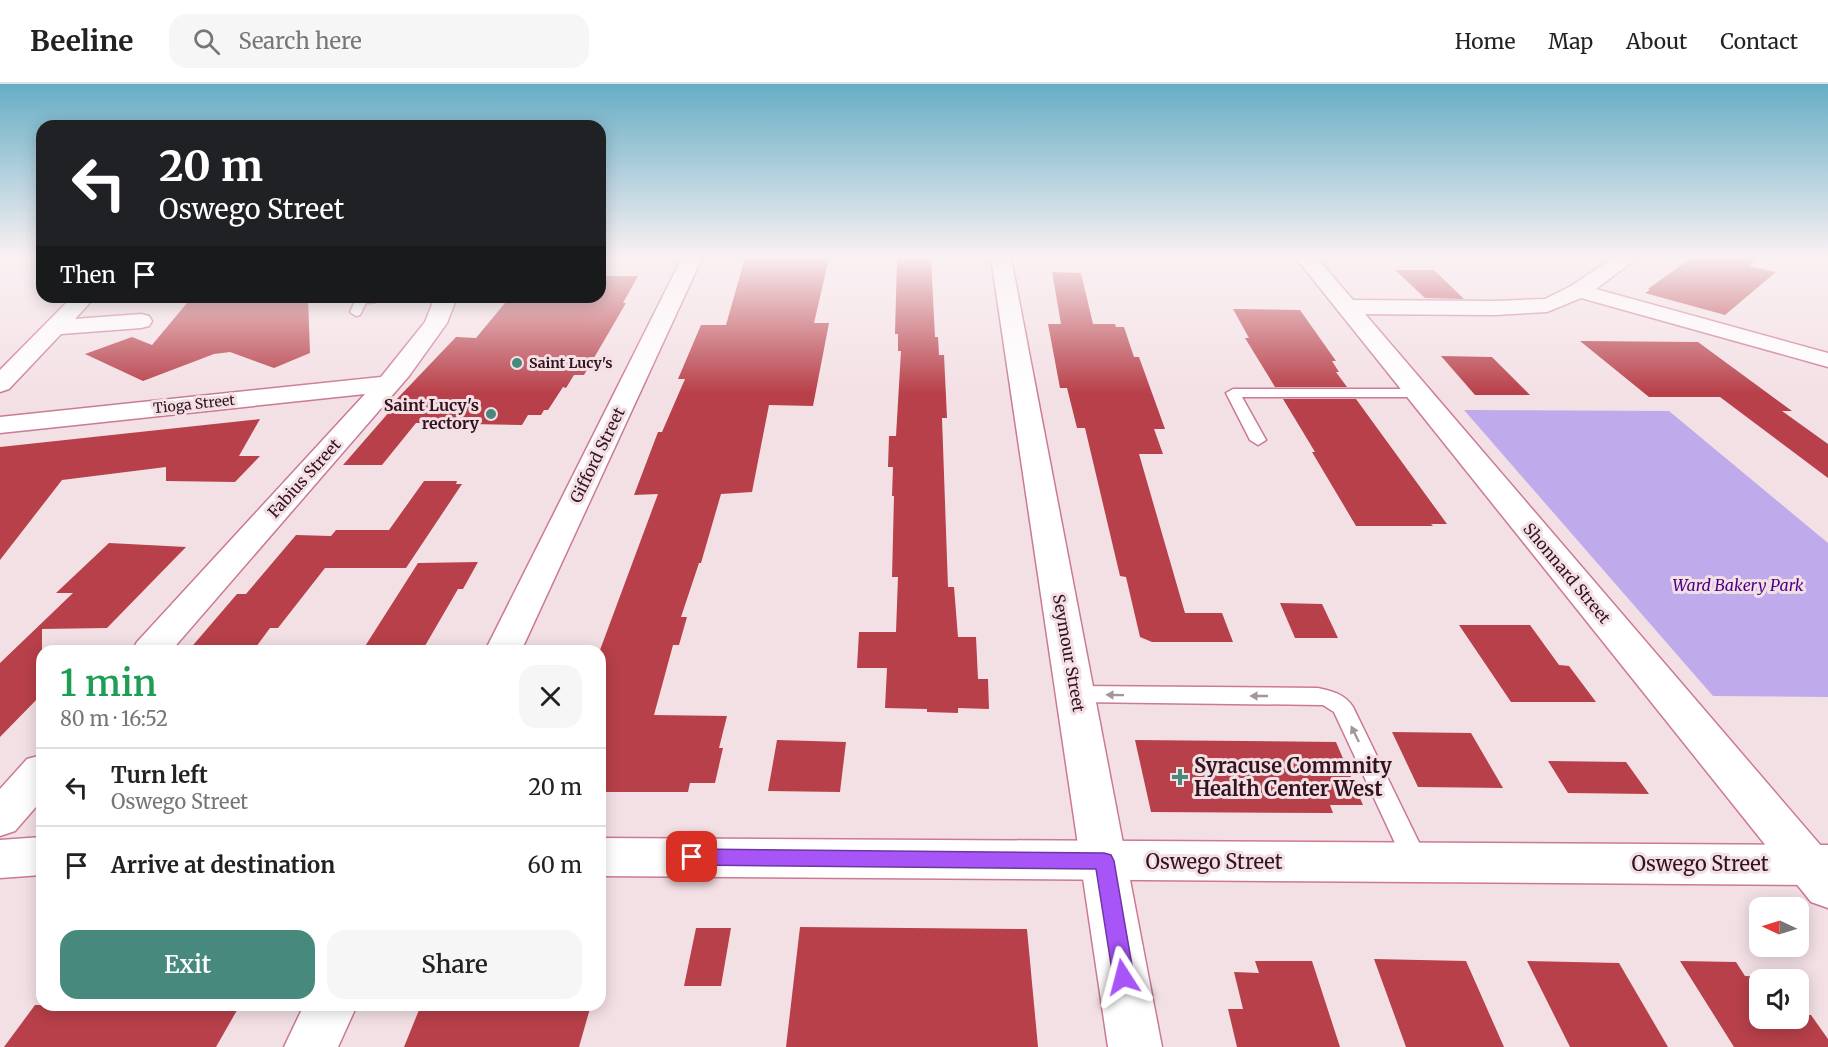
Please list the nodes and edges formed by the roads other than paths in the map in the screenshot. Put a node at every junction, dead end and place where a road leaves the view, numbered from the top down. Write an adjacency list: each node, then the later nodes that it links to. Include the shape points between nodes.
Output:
1 (78, 303): 10 (street)
2 (444, 303): 13 (street, Fabius Street, via 436,323)
3 (670, 303): 18 (street, Gifford Street)
4 (1009, 303): 19 (street, Seymour Street)
5 (1344, 303): 8 (street, Shonnard Street)
6 (1548, 303): 8 (street, via 1529,307)
7 (1623, 303): 11 (street, via 1780,346 1799,365)
8 (1347, 307): 14 (street, Shonnard Street)
9 (141, 321): 10 (street)
10 (53, 328): 12 (street)
11 (1826, 371)
12 (0, 384)
13 (389, 384): 15 (street, Tioga Street); 17 (street, Fabius Street)
14 (1418, 393): 16 (lane, via 1233,393); 27 (street, Shonnard Street)
15 (0, 425)
16 (1258, 440)
17 (155, 645)
18 (506, 645)
19 (1076, 694): 25 (street, Seymour Street); 26 (lane, one-way to 19, via 1342,707 1336,702 1318,696)
20 (36, 778): 21 (street)
21 (0, 818)
22 (36, 857): 24 (street)
23 (606, 857): 25 (street, Oswego Street)
24 (0, 860)
25 (1104, 861): 26 (street, Oswego Street); 30 (street, Seymour Street)
26 (1417, 863): 27 (street, Oswego Street)
27 (1822, 873)
28 (329, 1011): 29 (street)
29 (311, 1047)
30 (1135, 1047)

